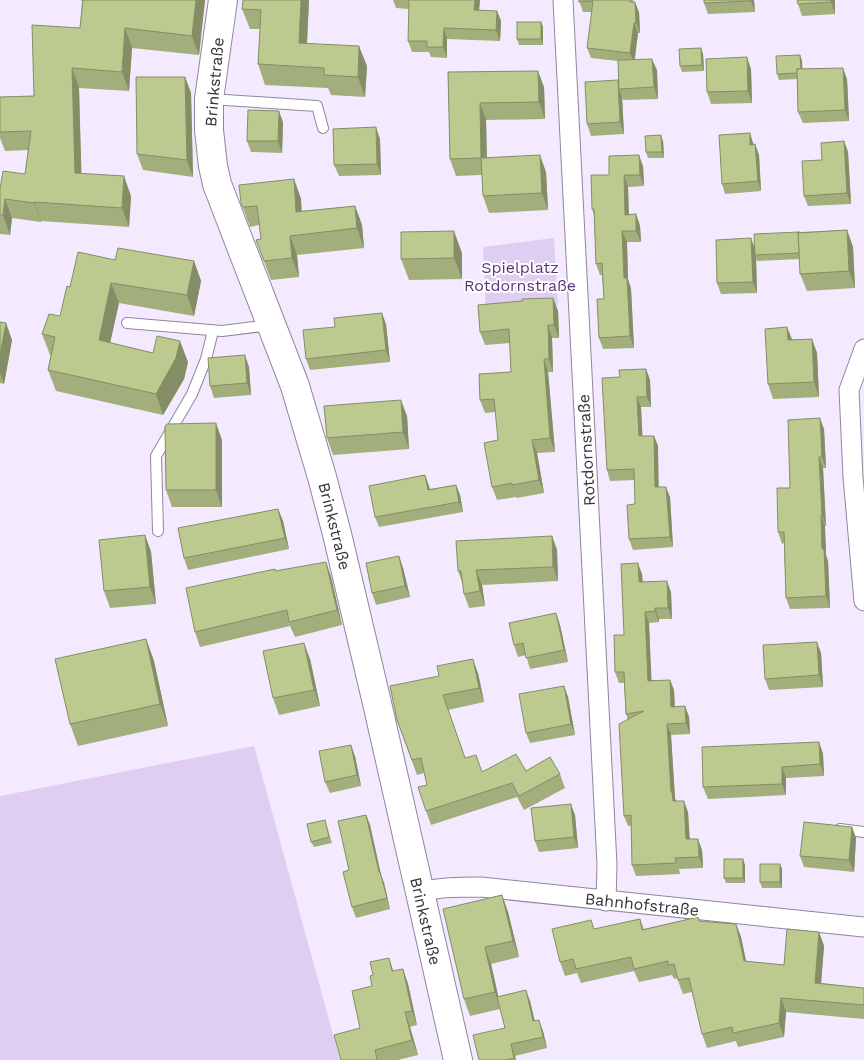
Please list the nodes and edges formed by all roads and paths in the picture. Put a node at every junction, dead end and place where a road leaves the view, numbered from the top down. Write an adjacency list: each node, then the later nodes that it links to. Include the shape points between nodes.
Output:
1 (223, 0): 3 (street, Brinkstraße)
2 (562, 0): 14 (street, Rotdornstraße, via 607,865)
3 (210, 99): 4 (lane, via 317,106); 6 (street, Brinkstraße, via 210,151 217,184)
4 (323, 128)
5 (126, 323): 7 (lane)
6 (272, 325): 7 (lane); 13 (street, Brinkstraße, via 295,386 335,524)
7 (213, 331): 9 (lane, via 192,394 156,456)
8 (864, 349): 10 (street, via 849,390)
9 (158, 531)
10 (864, 601)
11 (838, 829): 12 (lane)
12 (864, 832)
13 (420, 892): 14 (street, Bahnhofstraße, via 456,886 481,887); 16 (street, Brinkstraße)
14 (606, 901): 15 (street, Bahnhofstraße)
15 (864, 927)
16 (458, 1060)

